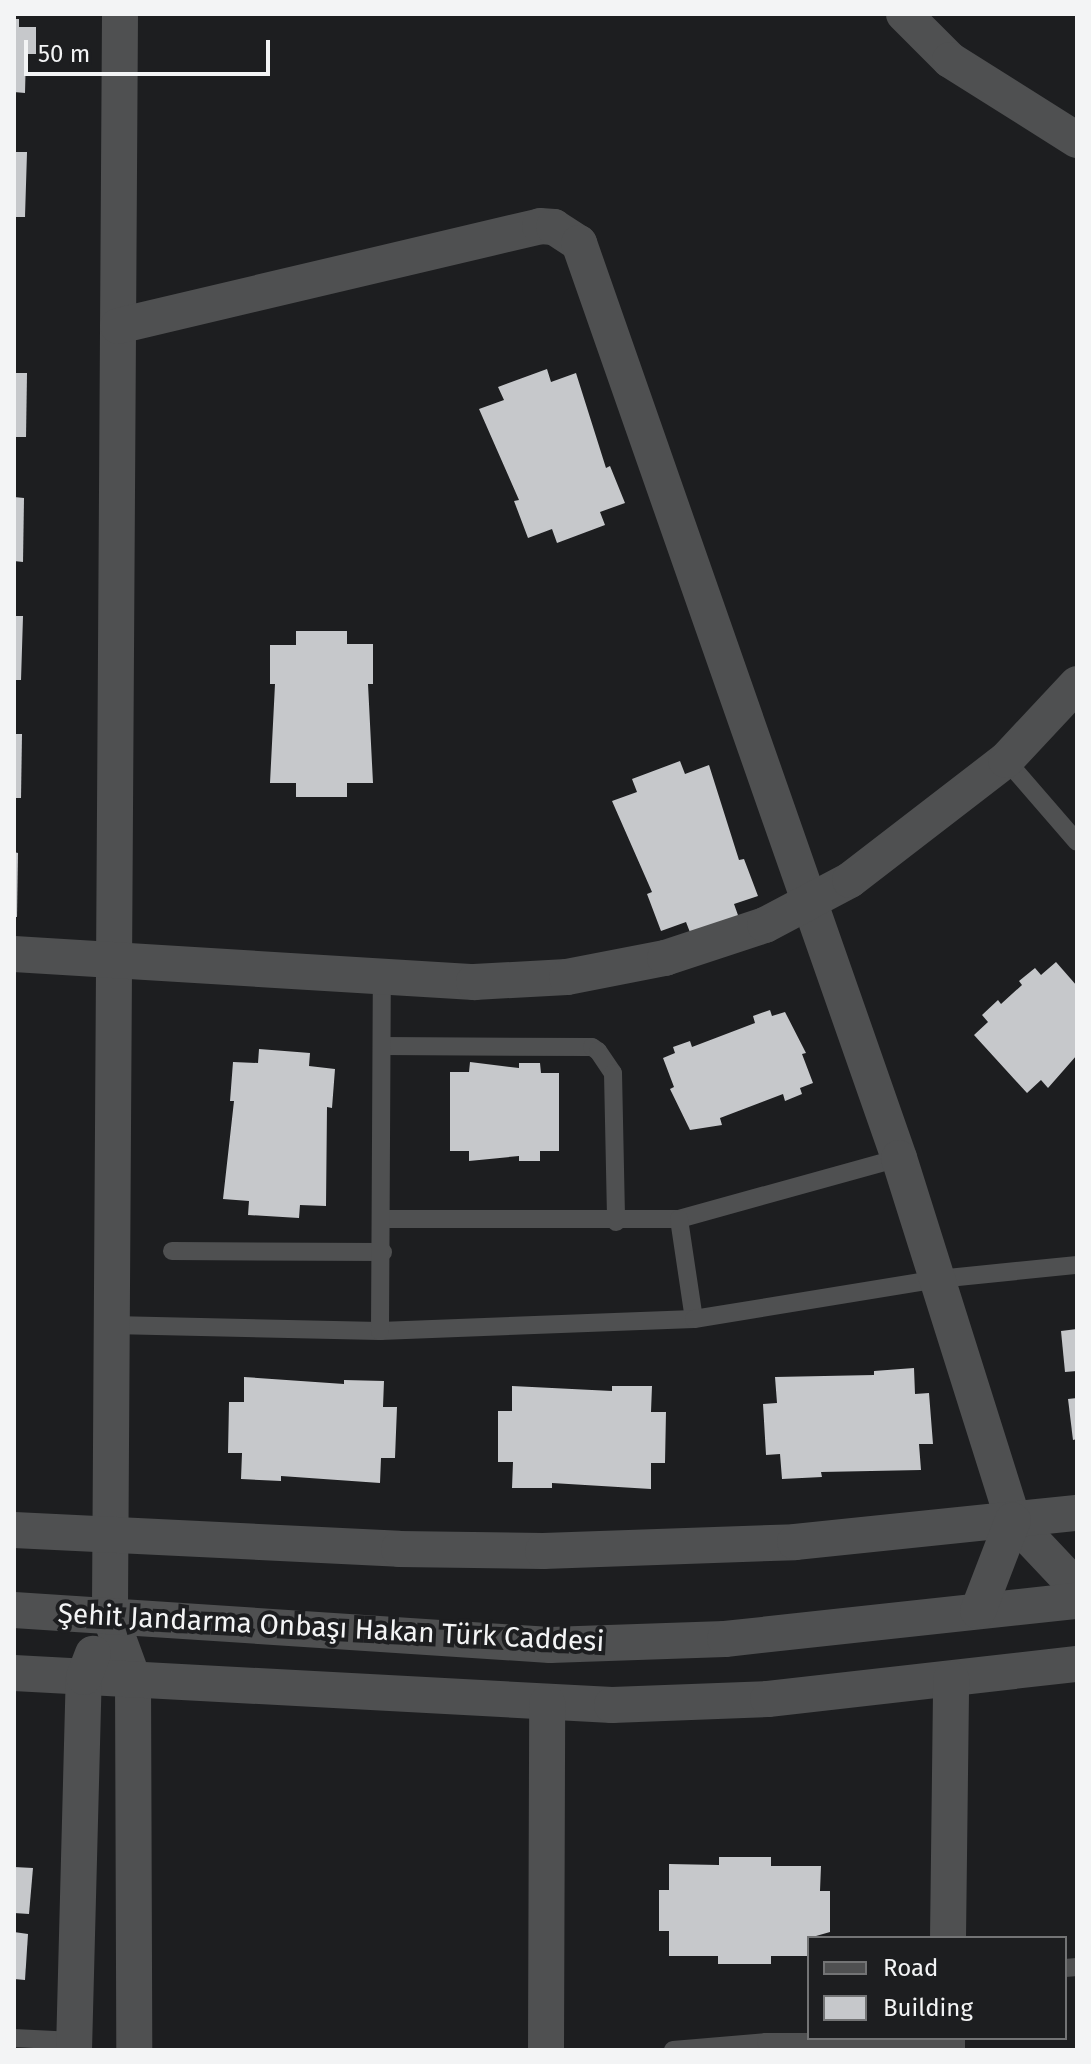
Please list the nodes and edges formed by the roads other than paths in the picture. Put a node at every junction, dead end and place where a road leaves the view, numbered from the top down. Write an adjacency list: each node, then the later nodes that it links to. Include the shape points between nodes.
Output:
1 (120, 14): 4 (street)
2 (904, 14): 3 (street, via 950,60)
3 (1077, 140)
4 (118, 326): 8 (street, via 540,226 554,227 579,243); 10 (street)
5 (1077, 684): 6 (street)
6 (1006, 760): 7 (lane); 8 (street, via 890,852)
7 (1077, 842)
8 (809, 904): 11 (street, via 716,943 613,969 474,982); 13 (street)
9 (14, 954): 10 (street)
10 (114, 958): 11 (street); 22 (street)
11 (382, 976): 12 (lane)
12 (382, 1046): 14 (lane); 16 (lane, via 598,1051 613,1073)
13 (899, 1158): 15 (lane); 20 (street)
14 (383, 1219): 16 (lane); 18 (lane)
15 (679, 1219): 16 (lane); 21 (lane)
16 (616, 1222)
17 (172, 1251): 18 (lane)
18 (383, 1252): 23 (lane)
19 (1077, 1265): 20 (lane)
20 (938, 1279): 21 (lane); 25 (street)
21 (694, 1319): 23 (lane)
22 (112, 1325): 23 (lane); 27 (street)
23 (380, 1331)
24 (1077, 1513): 25 (street)
25 (1013, 1520): 27 (street, via 795,1542 543,1551); 28 (street); 31 (street)
26 (14, 1530): 27 (street)
27 (110, 1536): 32 (street)
28 (1077, 1588)
29 (1077, 1601): 31 (street, Şehit Jandarma Onbaşı Hakan Türk Caddesi)
30 (14, 1610): 32 (street, Şehit Jandarma Onbaşı Hakan Türk Caddesi)
31 (978, 1611): 32 (street, Şehit Jandarma Onbaşı Hakan Türk Caddesi, via 725,1639 550,1645)
32 (110, 1616): 35 (street); 36 (street)
33 (1077, 1664): 37 (street)
34 (14, 1673): 35 (street)
35 (84, 1677): 36 (street); 42 (street)
36 (133, 1679): 38 (street); 43 (street)
37 (951, 1679): 38 (street, via 755,1700); 39 (street)
38 (547, 1703): 44 (street)
39 (948, 1936)
40 (14, 2038): 42 (lane)
41 (947, 2043): 45 (lane, via 766,2042)
42 (74, 2046)
43 (134, 2050)
44 (546, 2050)
45 (673, 2050)

